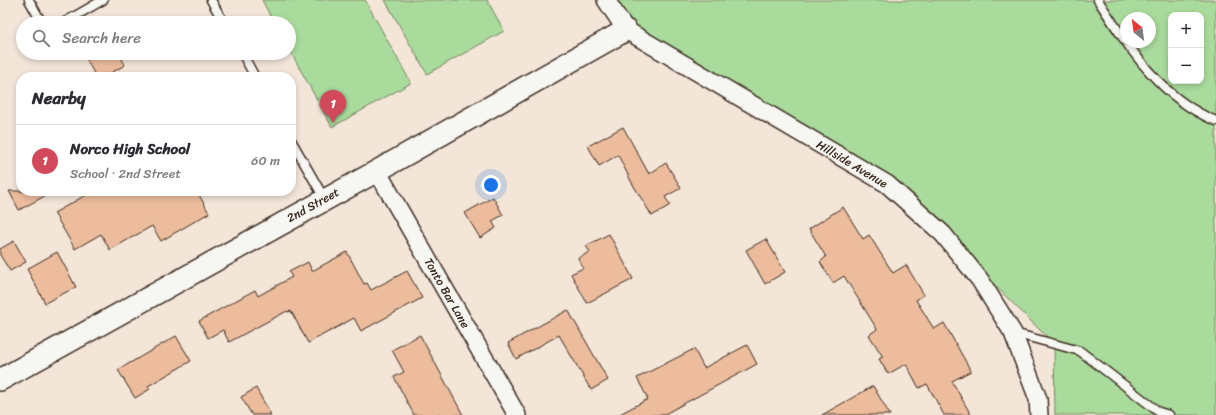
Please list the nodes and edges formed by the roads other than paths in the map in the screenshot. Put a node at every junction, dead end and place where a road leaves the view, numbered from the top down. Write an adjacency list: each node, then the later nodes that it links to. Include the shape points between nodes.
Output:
1 (29, 0): 6 (lane)
2 (103, 0): 7 (lane)
3 (211, 0): 8 (lane)
4 (606, 0): 9 (street, Hillside Avenue)
5 (1098, 0): 12 (lane, via 1131,50 1155,79 1200,115)
6 (38, 16)
7 (75, 16)
8 (220, 16)
9 (626, 30): 14 (street, 2nd Street); 16 (street, Hillside Avenue, via 887,184 943,234 980,280)
10 (246, 60): 11 (lane)
11 (252, 72)
12 (1216, 121)
13 (296, 149): 15 (lane)
14 (377, 171): 15 (street, 2nd Street); 18 (street, Tonto Bar Lane)
15 (324, 198): 17 (street, 2nd Street)
16 (1013, 333): 19 (street, Hillside Avenue, via 1038,399); 20 (lane, via 1080,351 1159,412)
17 (0, 380)
18 (517, 415)
19 (1039, 415)
20 (1169, 415)

